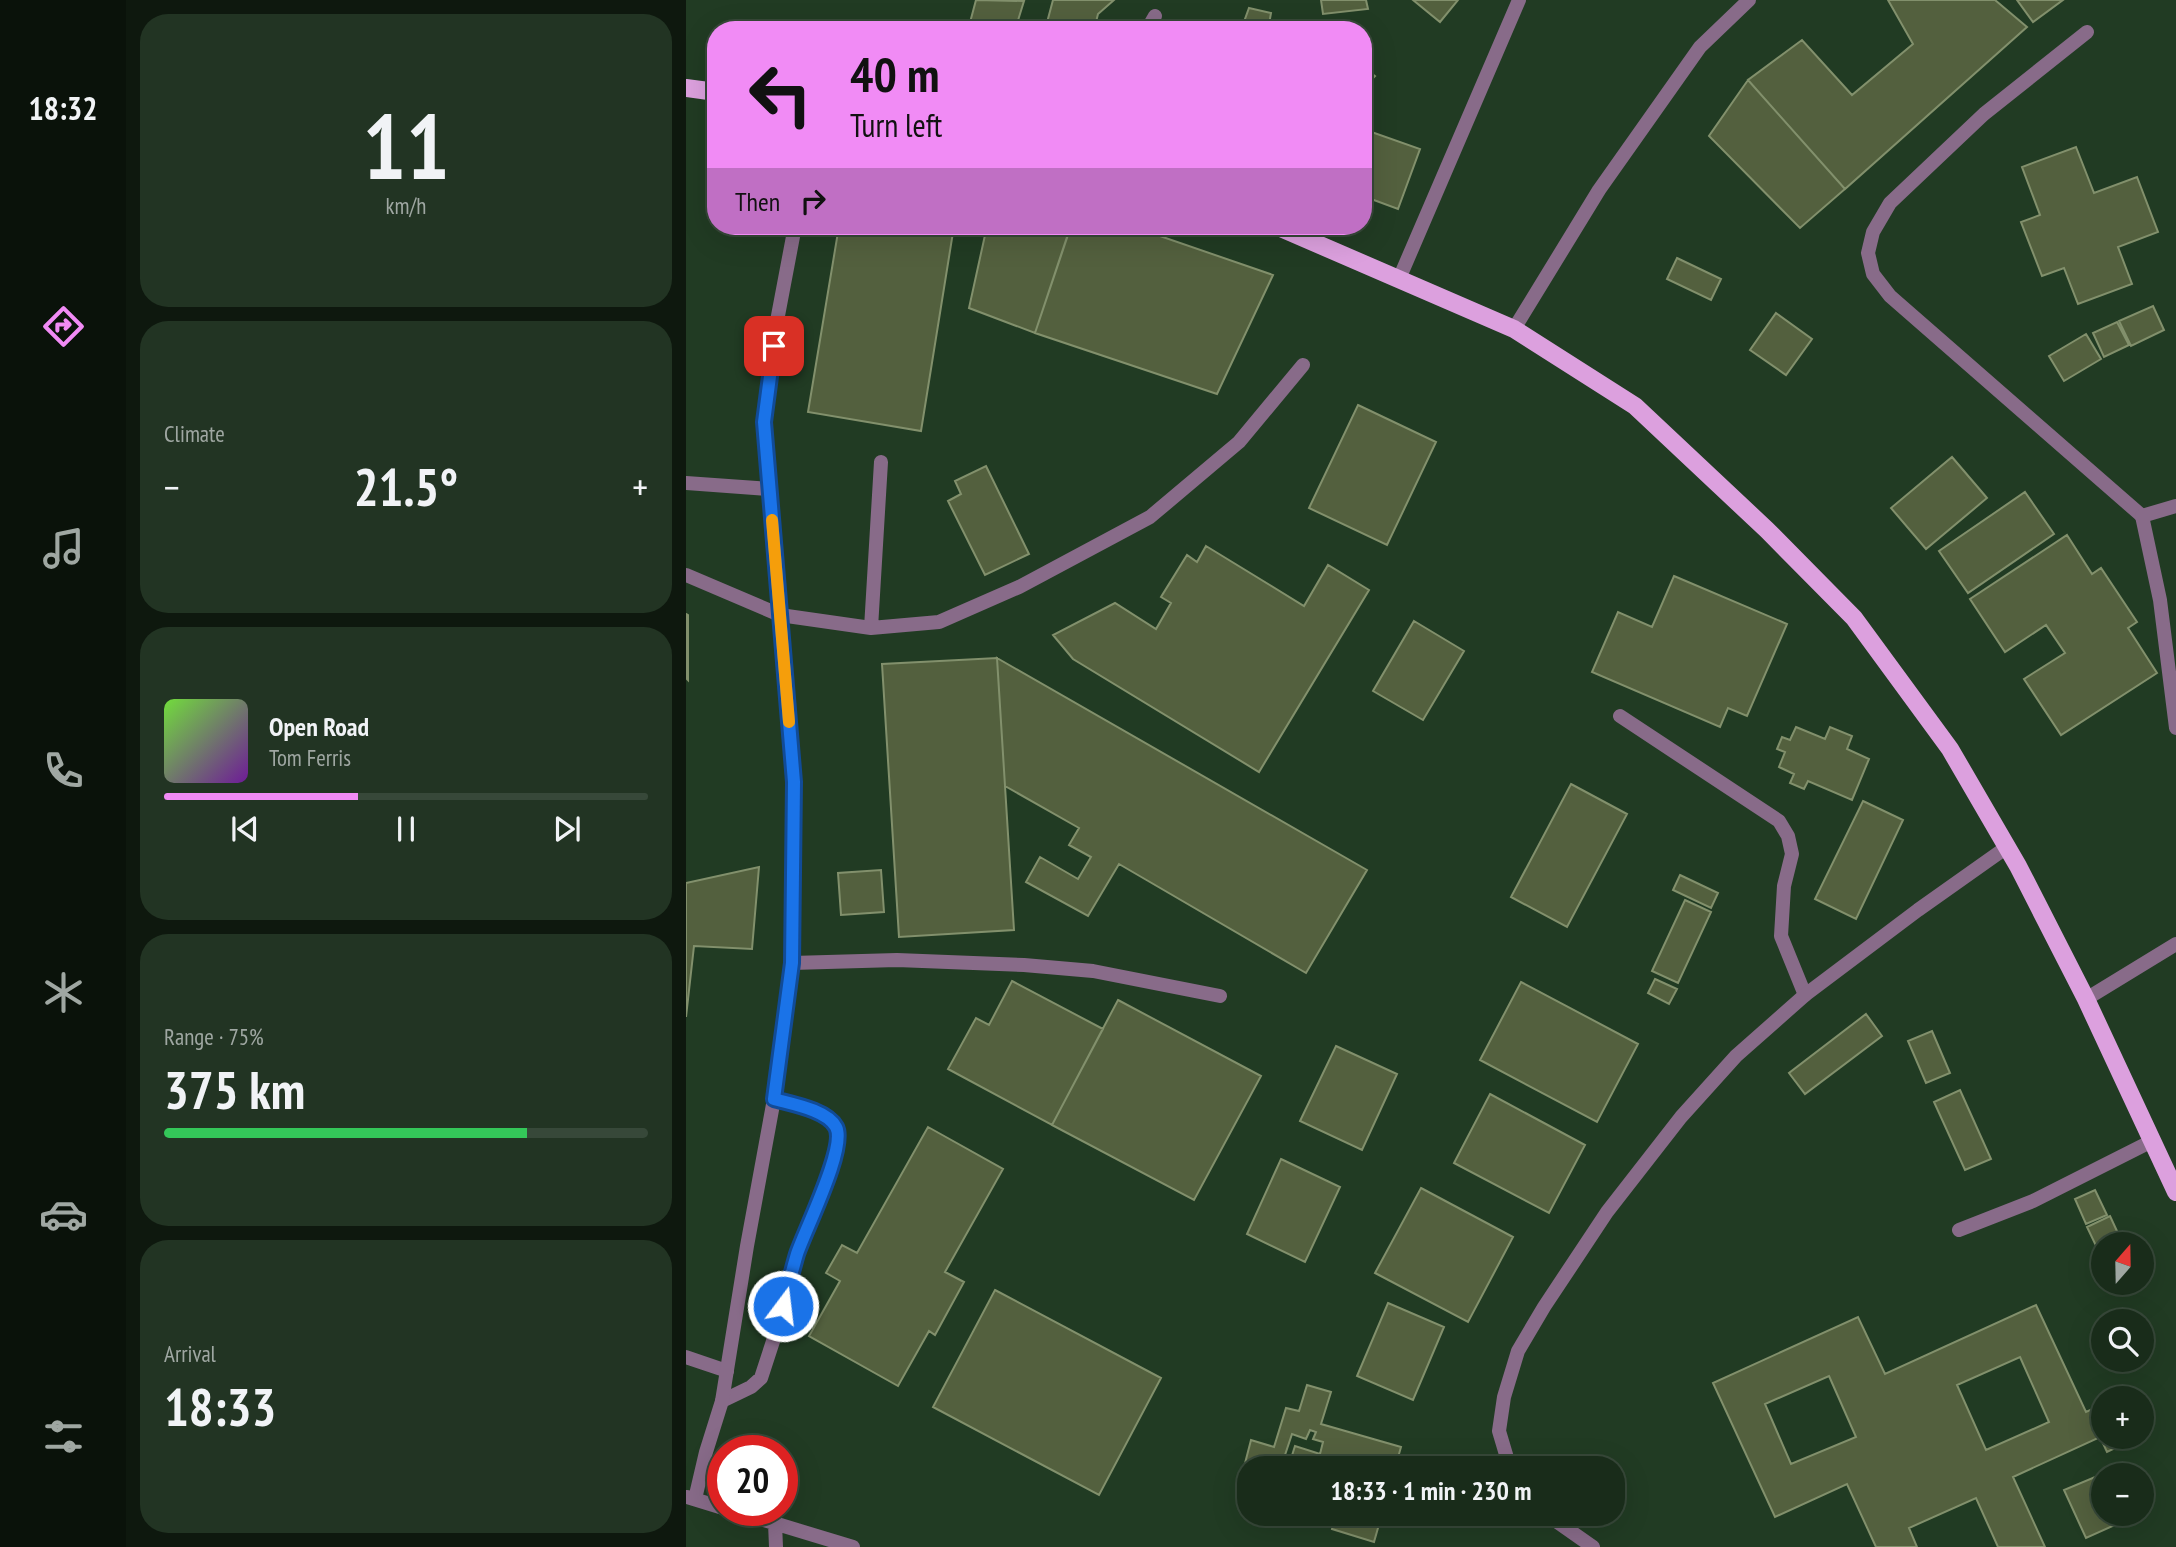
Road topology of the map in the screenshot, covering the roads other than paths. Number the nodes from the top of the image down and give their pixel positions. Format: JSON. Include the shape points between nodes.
{"nodes":[{"id":1,"x":1519,"y":0,"type":"edge"},
{"id":2,"x":1749,"y":0,"type":"edge"},
{"id":3,"x":1155,"y":16,"type":"dead end"},
{"id":4,"x":1152,"y":21,"type":"edge"},
{"id":5,"x":2087,"y":32,"type":"dead end"},
{"id":6,"x":686,"y":88,"type":"edge"},
{"id":7,"x":707,"y":91,"type":"edge"},
{"id":8,"x":793,"y":235,"type":"edge"},
{"id":9,"x":1297,"y":235,"type":"edge"},
{"id":10,"x":1399,"y":279,"type":"junction"},
{"id":11,"x":1514,"y":329,"type":"junction"},
{"id":12,"x":1303,"y":365,"type":"dead end"},
{"id":13,"x":881,"y":462,"type":"dead end"},
{"id":14,"x":686,"y":483,"type":"edge"},
{"id":15,"x":769,"y":489,"type":"junction"},
{"id":16,"x":2176,"y":506,"type":"edge"},
{"id":17,"x":2142,"y":516,"type":"junction"},
{"id":18,"x":686,"y":575,"type":"edge"},
{"id":19,"x":780,"y":615,"type":"junction"},
{"id":20,"x":872,"y":628,"type":"junction"},
{"id":21,"x":1620,"y":716,"type":"dead end"},
{"id":22,"x":2176,"y":728,"type":"edge"},
{"id":23,"x":2007,"y":847,"type":"junction"},
{"id":24,"x":2176,"y":944,"type":"edge"},
{"id":25,"x":792,"y":963,"type":"junction"},
{"id":26,"x":1805,"y":995,"type":"junction"},
{"id":27,"x":1220,"y":996,"type":"dead end"},
{"id":28,"x":2086,"y":999,"type":"junction"},
{"id":29,"x":774,"y":1099,"type":"junction"},
{"id":30,"x":2152,"y":1141,"type":"junction"},
{"id":31,"x":2176,"y":1192,"type":"edge"},
{"id":32,"x":1959,"y":1230,"type":"dead end"},
{"id":33,"x":686,"y":1357,"type":"edge"},
{"id":34,"x":727,"y":1371,"type":"junction"},
{"id":35,"x":722,"y":1401,"type":"junction"},
{"id":36,"x":1506,"y":1456,"type":"edge"},
{"id":37,"x":691,"y":1498,"type":"edge"},
{"id":38,"x":775,"y":1526,"type":"edge"},
{"id":39,"x":785,"y":1526,"type":"edge"},
{"id":40,"x":1563,"y":1526,"type":"edge"},
{"id":41,"x":776,"y":1547,"type":"edge"},
{"id":42,"x":853,"y":1547,"type":"edge"},
{"id":43,"x":1593,"y":1547,"type":"edge"}],
"edges":[{"from":1,"to":10,"type":"street"},
{"from":2,"to":11,"type":"street","via":[[1700,47],[1599,190]]},
{"from":3,"to":4,"type":"street"},
{"from":5,"to":17,"type":"street","via":[[1984,114],[1890,203],[1873,232],[1868,253],[1873,274],[1890,296]]},
{"from":6,"to":7,"type":"main road"},
{"from":8,"to":15,"type":"street","via":[[764,422]]},
{"from":9,"to":10,"type":"main road"},
{"from":10,"to":11,"type":"main road"},
{"from":11,"to":23,"type":"main road","via":[[1635,407],[1854,618],[1950,749]]},
{"from":12,"to":20,"type":"street","via":[[1239,442],[1150,517],[1018,587],[939,622]]},
{"from":13,"to":20,"type":"street"},
{"from":14,"to":15,"type":"street"},
{"from":15,"to":19,"type":"street"},
{"from":16,"to":17,"type":"street"},
{"from":17,"to":22,"type":"street","via":[[2160,600]]},
{"from":18,"to":19,"type":"street"},
{"from":19,"to":20,"type":"street"},
{"from":19,"to":25,"type":"street","via":[[794,782]]},
{"from":21,"to":26,"type":"street","via":[[1779,821],[1792,854],[1784,886],[1781,936]]},
{"from":23,"to":26,"type":"street"},
{"from":23,"to":28,"type":"main road"},
{"from":24,"to":28,"type":"street"},
{"from":25,"to":27,"type":"street","via":[[897,960],[1024,965],[1093,971]]},
{"from":25,"to":29,"type":"street"},
{"from":26,"to":36,"type":"street","via":[[1736,1056],[1681,1117],[1607,1212],[1544,1307],[1518,1352],[1504,1397],[1499,1431]]},
{"from":28,"to":30,"type":"main road"},
{"from":29,"to":34,"type":"street"},
{"from":29,"to":35,"type":"street","via":[[831,1119],[839,1140],[798,1253],[761,1378]]},
{"from":30,"to":31,"type":"main road"},
{"from":30,"to":32,"type":"street","via":[[2033,1201]]},
{"from":33,"to":34,"type":"street"},
{"from":34,"to":35,"type":"street"},
{"from":35,"to":37,"type":"street"},
{"from":38,"to":41,"type":"street"},
{"from":39,"to":42,"type":"street"},
{"from":40,"to":43,"type":"street"}]}
